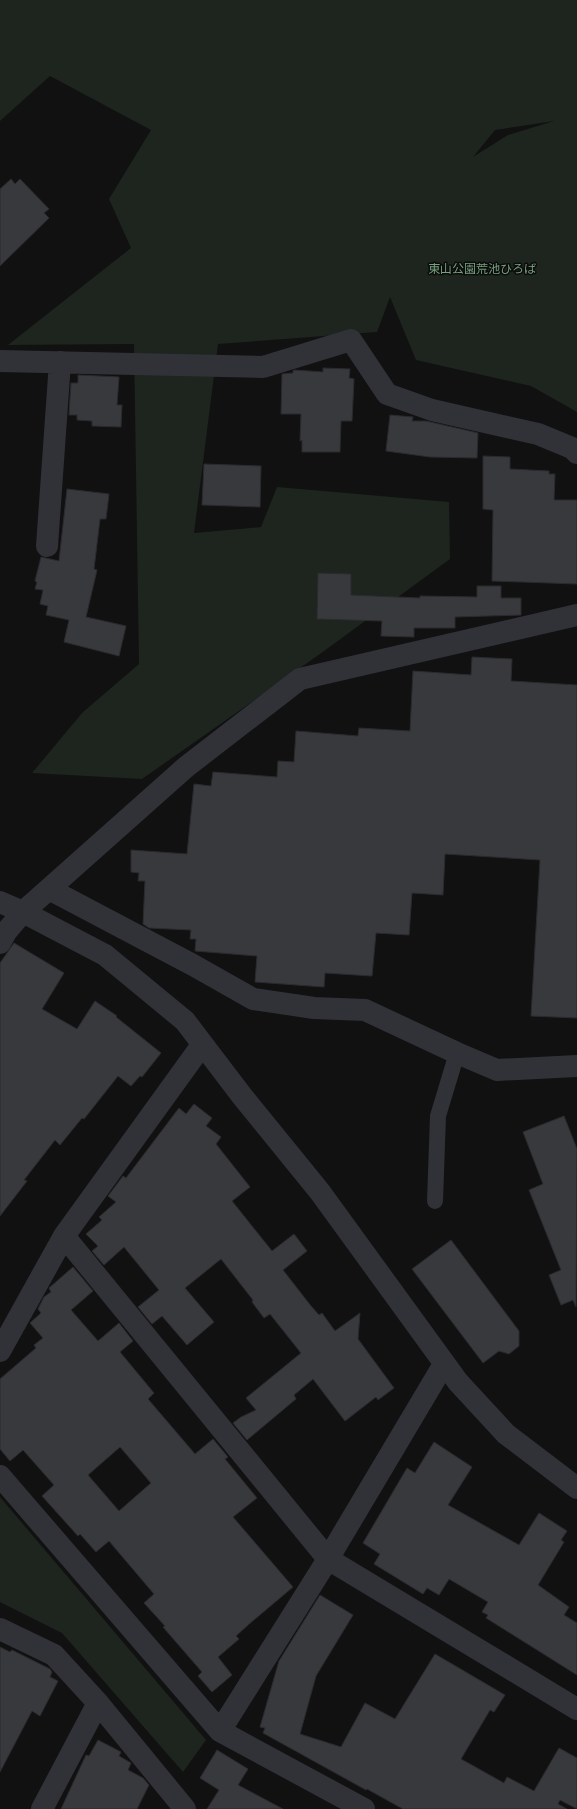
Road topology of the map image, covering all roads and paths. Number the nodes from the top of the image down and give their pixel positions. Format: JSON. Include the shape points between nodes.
{"nodes":[{"id":1,"x":0,"y":361,"type":"edge"},
{"id":2,"x":60,"y":362,"type":"junction"},
{"id":3,"x":577,"y":453,"type":"edge"},
{"id":4,"x":47,"y":546,"type":"dead end"},
{"id":5,"x":577,"y":615,"type":"edge"},
{"id":6,"x":49,"y":889,"type":"junction"},
{"id":7,"x":0,"y":902,"type":"edge"},
{"id":8,"x":23,"y":912,"type":"junction"},
{"id":9,"x":0,"y":943,"type":"edge"},
{"id":10,"x":202,"y":1044,"type":"junction"},
{"id":11,"x":457,"y":1053,"type":"junction"},
{"id":12,"x":577,"y":1066,"type":"edge"},
{"id":13,"x":435,"y":1201,"type":"dead end"},
{"id":14,"x":64,"y":1236,"type":"junction"},
{"id":15,"x":0,"y":1351,"type":"edge"},
{"id":16,"x":444,"y":1364,"type":"junction"},
{"id":17,"x":0,"y":1476,"type":"edge"},
{"id":18,"x":577,"y":1488,"type":"edge"},
{"id":19,"x":328,"y":1559,"type":"junction"},
{"id":20,"x":0,"y":1629,"type":"edge"},
{"id":21,"x":98,"y":1703,"type":"junction"},
{"id":22,"x":577,"y":1709,"type":"edge"},
{"id":23,"x":220,"y":1731,"type":"junction"},
{"id":24,"x":42,"y":1809,"type":"edge"},
{"id":25,"x":185,"y":1809,"type":"edge"},
{"id":26,"x":364,"y":1809,"type":"edge"}],
"edges":[{"from":1,"to":2,"type":"street"},
{"from":2,"to":3,"type":"street","via":[[263,367],[351,340],[387,394],[432,410],[538,434],[572,448]]},
{"from":2,"to":4,"type":"street"},
{"from":5,"to":6,"type":"street","via":[[300,679],[186,767]]},
{"from":6,"to":8,"type":"street"},
{"from":6,"to":11,"type":"street","via":[[253,998],[314,1008],[365,1010]]},
{"from":7,"to":8,"type":"street"},
{"from":8,"to":9,"type":"street"},
{"from":8,"to":10,"type":"street","via":[[105,955],[185,1021]]},
{"from":10,"to":14,"type":"street"},
{"from":10,"to":16,"type":"street","via":[[320,1192]]},
{"from":11,"to":12,"type":"street","via":[[497,1070]]},
{"from":11,"to":13,"type":"lane","via":[[438,1116]]},
{"from":14,"to":15,"type":"street"},
{"from":14,"to":19,"type":"street"},
{"from":16,"to":18,"type":"street","via":[[506,1434]]},
{"from":16,"to":19,"type":"street"},
{"from":17,"to":23,"type":"street"},
{"from":19,"to":22,"type":"street"},
{"from":19,"to":23,"type":"street"},
{"from":20,"to":21,"type":"street","via":[[54,1655]]},
{"from":21,"to":24,"type":"street"},
{"from":21,"to":25,"type":"street"},
{"from":23,"to":26,"type":"street"}]}
